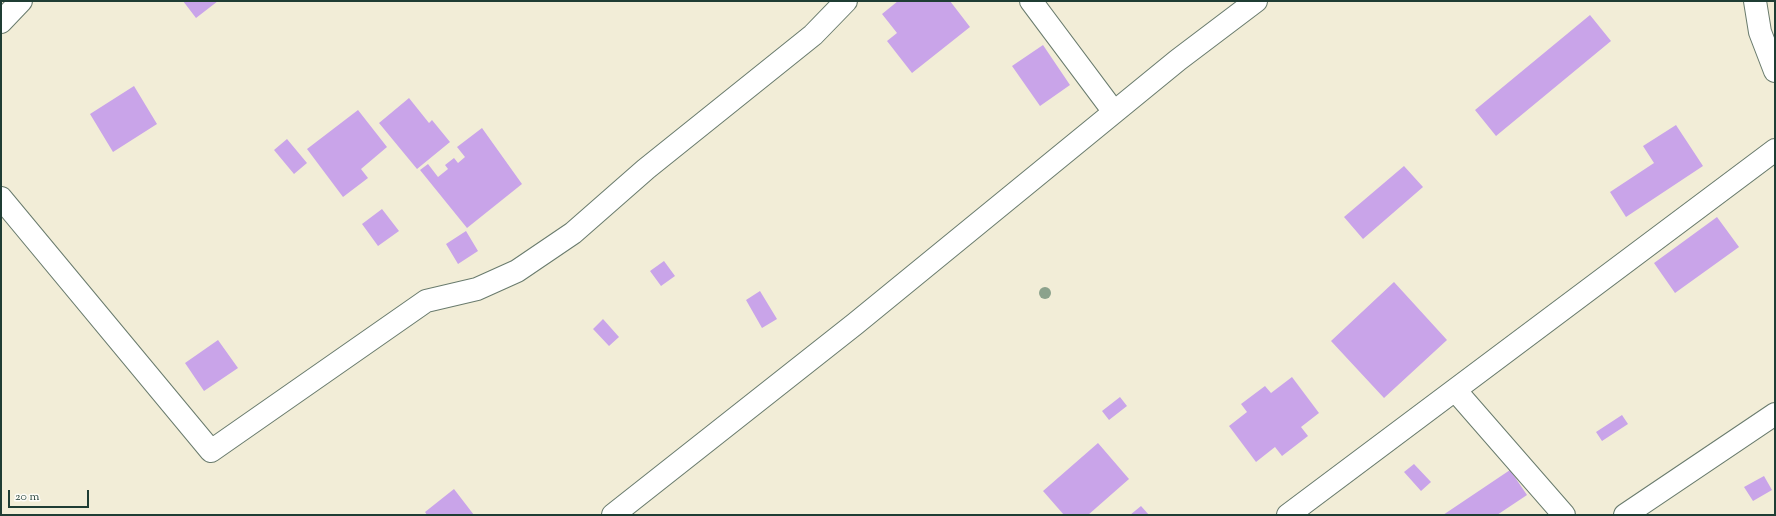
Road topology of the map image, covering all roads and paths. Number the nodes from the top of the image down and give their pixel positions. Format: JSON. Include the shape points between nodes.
{"nodes":[{"id":1,"x":21,"y":1,"type":"edge"},
{"id":2,"x":846,"y":1,"type":"edge"},
{"id":3,"x":1031,"y":1,"type":"edge"},
{"id":4,"x":1256,"y":1,"type":"edge"},
{"id":5,"x":1755,"y":1,"type":"edge"},
{"id":6,"x":1,"y":22,"type":"edge"},
{"id":7,"x":1775,"y":71,"type":"edge"},
{"id":8,"x":1114,"y":112,"type":"junction"},
{"id":9,"x":1775,"y":150,"type":"edge"},
{"id":10,"x":1,"y":198,"type":"edge"},
{"id":11,"x":1455,"y":390,"type":"junction"},
{"id":12,"x":1775,"y":414,"type":"edge"},
{"id":13,"x":613,"y":515,"type":"edge"},
{"id":14,"x":1288,"y":515,"type":"edge"},
{"id":15,"x":1564,"y":515,"type":"edge"},
{"id":16,"x":1625,"y":515,"type":"edge"}],
"edges":[{"from":1,"to":6,"type":"street"},
{"from":2,"to":10,"type":"street","via":[[813,35],[646,169],[573,233],[517,271],[477,289],[426,301],[211,451]]},
{"from":3,"to":8,"type":"street"},
{"from":4,"to":8,"type":"street"},
{"from":5,"to":7,"type":"street","via":[[1760,32]]},
{"from":8,"to":13,"type":"street","via":[[855,324]]},
{"from":9,"to":11,"type":"street"},
{"from":11,"to":14,"type":"street"},
{"from":11,"to":15,"type":"street"},
{"from":12,"to":16,"type":"street"}]}
